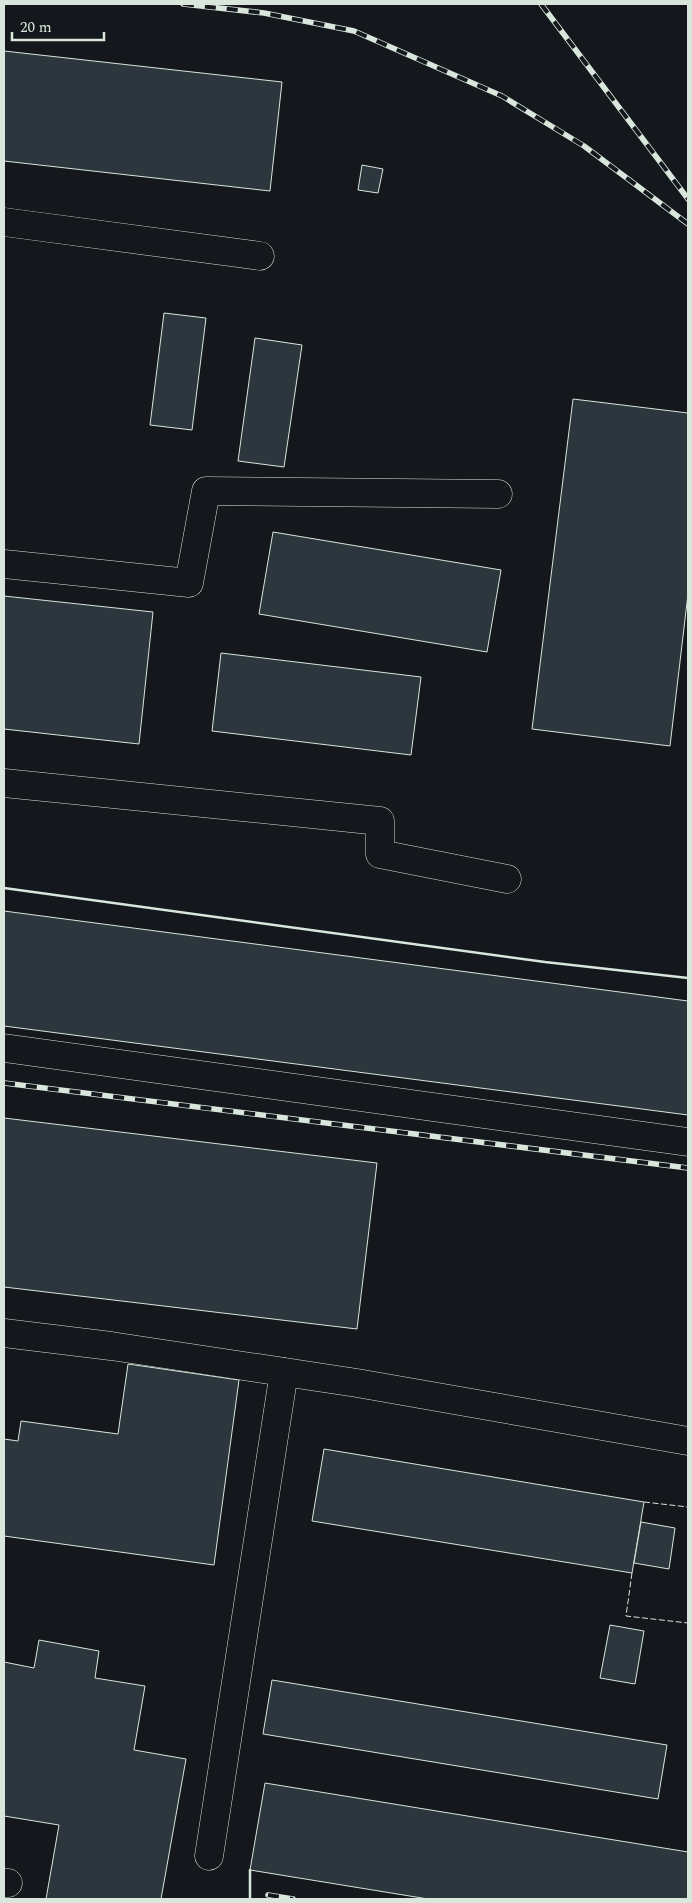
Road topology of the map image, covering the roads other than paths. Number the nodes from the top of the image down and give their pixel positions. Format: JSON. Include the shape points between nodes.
{"nodes":[{"id":1,"x":4,"y":222,"type":"edge"},
{"id":2,"x":260,"y":256,"type":"dead end"},
{"id":3,"x":498,"y":494,"type":"dead end"},
{"id":4,"x":4,"y":564,"type":"edge"},
{"id":5,"x":4,"y":783,"type":"edge"},
{"id":6,"x":507,"y":879,"type":"dead end"},
{"id":7,"x":4,"y":1048,"type":"edge"},
{"id":8,"x":688,"y":1142,"type":"edge"},
{"id":9,"x":4,"y":1333,"type":"edge"},
{"id":10,"x":284,"y":1372,"type":"junction"},
{"id":11,"x":688,"y":1441,"type":"edge"},
{"id":12,"x":209,"y":1856,"type":"dead end"}],
"edges":[{"from":1,"to":2,"type":"lane"},
{"from":3,"to":4,"type":"lane","via":[[206,491],[188,583]]},
{"from":5,"to":6,"type":"lane","via":[[380,822],[380,854]]},
{"from":7,"to":8,"type":"lane"},
{"from":9,"to":10,"type":"lane"},
{"from":10,"to":11,"type":"lane"},
{"from":10,"to":12,"type":"lane"}]}
